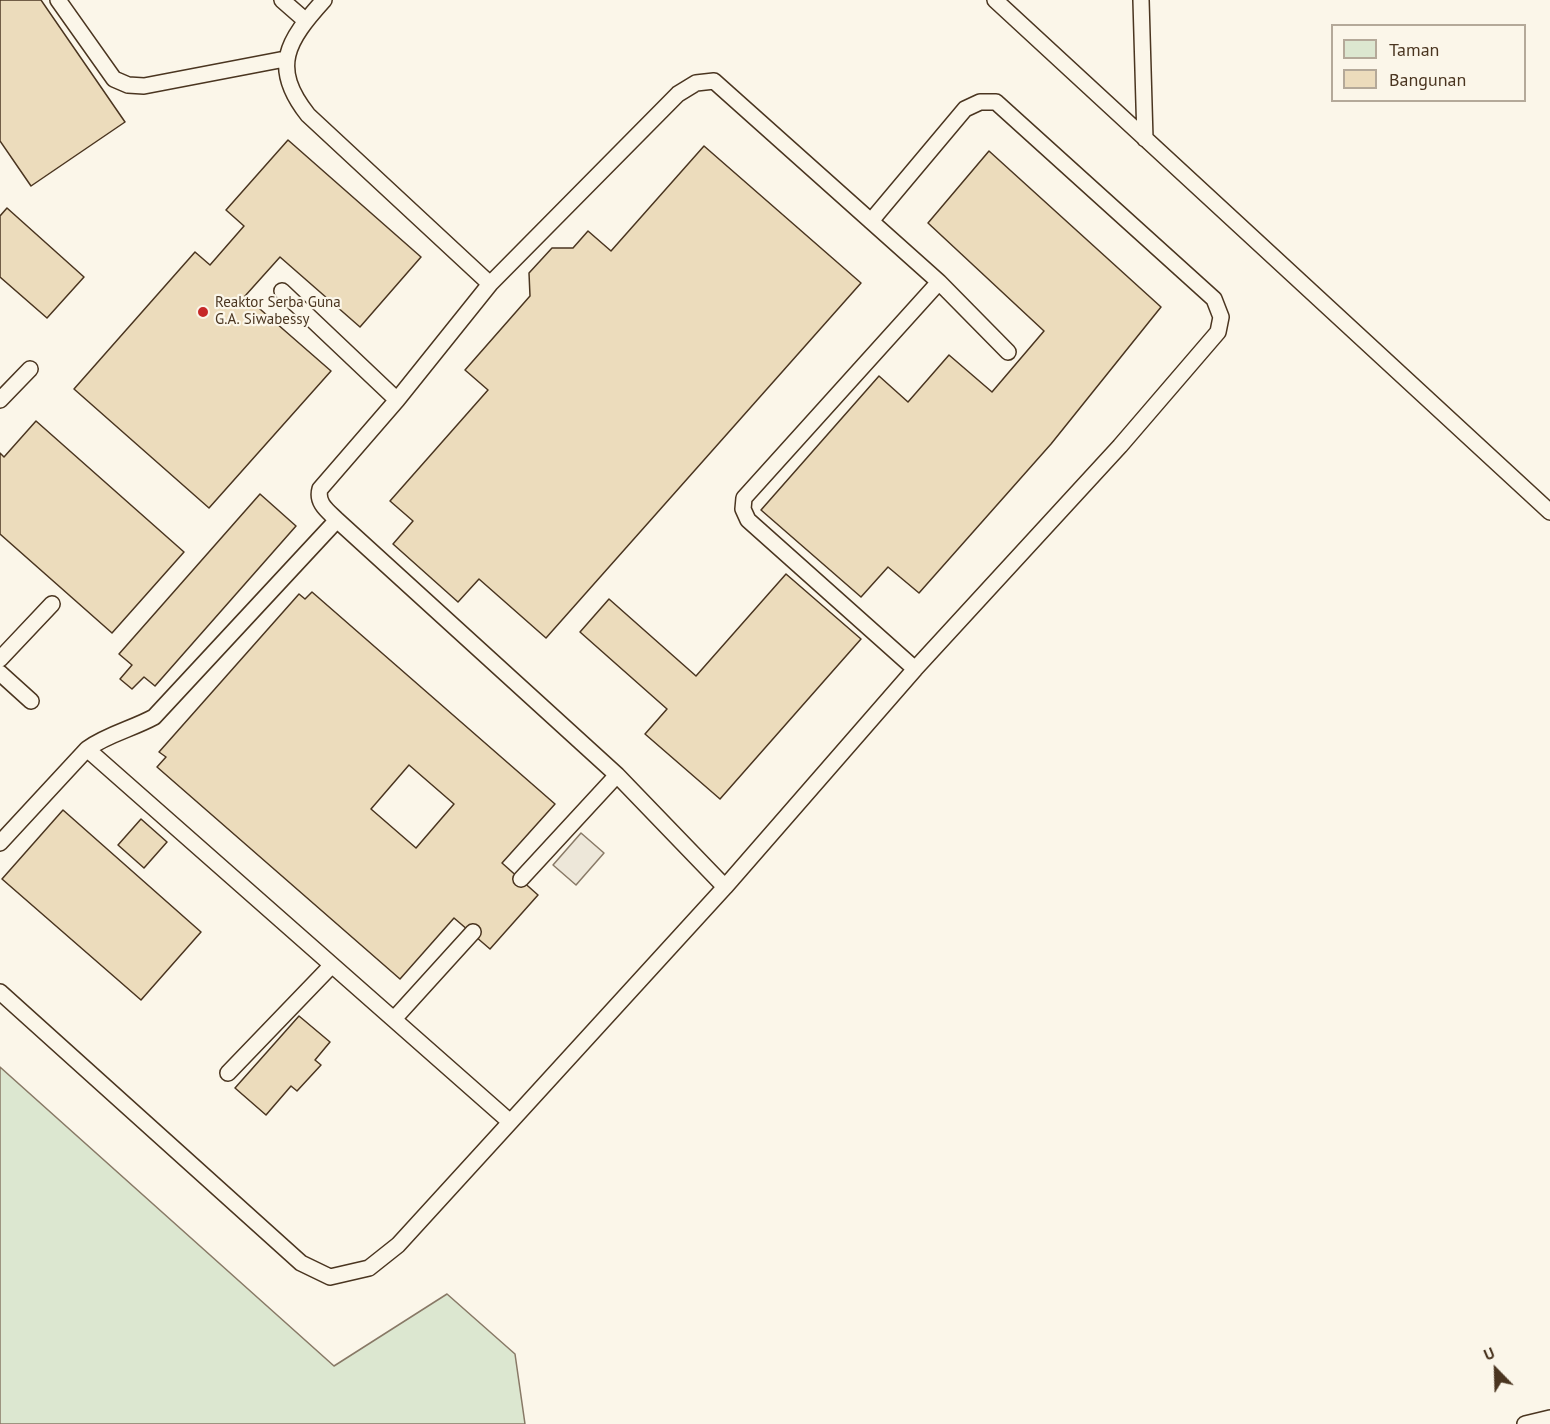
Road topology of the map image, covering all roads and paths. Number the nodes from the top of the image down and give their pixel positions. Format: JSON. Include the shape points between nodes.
{"nodes":[{"id":1,"x":58,"y":0,"type":"edge"},
{"id":2,"x":282,"y":0,"type":"edge"},
{"id":3,"x":324,"y":0,"type":"edge"},
{"id":4,"x":995,"y":0,"type":"edge"},
{"id":5,"x":1141,"y":0,"type":"edge"},
{"id":6,"x":306,"y":21,"type":"junction"},
{"id":7,"x":285,"y":59,"type":"junction"},
{"id":8,"x":1145,"y":139,"type":"junction"},
{"id":9,"x":871,"y":221,"type":"junction"},
{"id":10,"x":939,"y":282,"type":"junction"},
{"id":11,"x":490,"y":284,"type":"junction"},
{"id":12,"x":282,"y":291,"type":"dead end"},
{"id":13,"x":1008,"y":352,"type":"dead end"},
{"id":14,"x":30,"y":369,"type":"dead end"},
{"id":15,"x":0,"y":400,"type":"edge"},
{"id":16,"x":397,"y":400,"type":"junction"},
{"id":17,"x":1550,"y":512,"type":"edge"},
{"id":18,"x":337,"y":520,"type":"junction"},
{"id":19,"x":52,"y":604,"type":"dead end"},
{"id":20,"x":0,"y":659,"type":"edge"},
{"id":21,"x":915,"y":669,"type":"junction"},
{"id":22,"x":0,"y":673,"type":"edge"},
{"id":23,"x":31,"y":701,"type":"dead end"},
{"id":24,"x":87,"y":749,"type":"junction"},
{"id":25,"x":617,"y":775,"type":"junction"},
{"id":26,"x":0,"y":843,"type":"edge"},
{"id":27,"x":521,"y":879,"type":"dead end"},
{"id":28,"x":724,"y":887,"type":"junction"},
{"id":29,"x":473,"y":932,"type":"dead end"},
{"id":30,"x":332,"y":965,"type":"junction"},
{"id":31,"x":0,"y":992,"type":"edge"},
{"id":32,"x":394,"y":1019,"type":"junction"},
{"id":33,"x":228,"y":1073,"type":"dead end"},
{"id":34,"x":509,"y":1121,"type":"junction"},
{"id":35,"x":1550,"y":1418,"type":"edge"},
{"id":36,"x":1525,"y":1424,"type":"edge"}],
"edges":[{"from":1,"to":7,"type":"lane","via":[[114,79],[128,85],[144,86]]},
{"from":2,"to":6,"type":"lane"},
{"from":3,"to":6,"type":"lane"},
{"from":4,"to":8,"type":"lane"},
{"from":5,"to":8,"type":"lane"},
{"from":6,"to":7,"type":"lane"},
{"from":7,"to":11,"type":"lane","via":[[287,81],[308,115]]},
{"from":8,"to":17,"type":"lane"},
{"from":9,"to":10,"type":"lane"},
{"from":9,"to":11,"type":"lane","via":[[714,81],[696,83],[678,94]]},
{"from":9,"to":21,"type":"lane","via":[[964,109],[980,102],[996,102],[1214,299],[1221,317],[1218,332],[1120,446]]},
{"from":10,"to":13,"type":"lane"},
{"from":10,"to":21,"type":"lane","via":[[744,498],[742,509],[748,520]]},
{"from":11,"to":16,"type":"lane"},
{"from":12,"to":16,"type":"lane"},
{"from":14,"to":15,"type":"lane"},
{"from":16,"to":18,"type":"lane","via":[[320,489],[321,504]]},
{"from":18,"to":24,"type":"lane","via":[[154,717],[133,729],[109,735]]},
{"from":18,"to":25,"type":"lane"},
{"from":19,"to":20,"type":"lane"},
{"from":21,"to":28,"type":"lane"},
{"from":22,"to":23,"type":"lane"},
{"from":24,"to":26,"type":"lane"},
{"from":24,"to":30,"type":"lane"},
{"from":25,"to":27,"type":"lane"},
{"from":25,"to":28,"type":"lane"},
{"from":28,"to":34,"type":"lane"},
{"from":29,"to":32,"type":"lane"},
{"from":30,"to":32,"type":"lane"},
{"from":30,"to":33,"type":"lane"},
{"from":31,"to":34,"type":"lane","via":[[301,1263],[330,1277],[369,1268],[398,1245]]},
{"from":32,"to":34,"type":"lane"},
{"from":35,"to":36,"type":"lane"}]}
